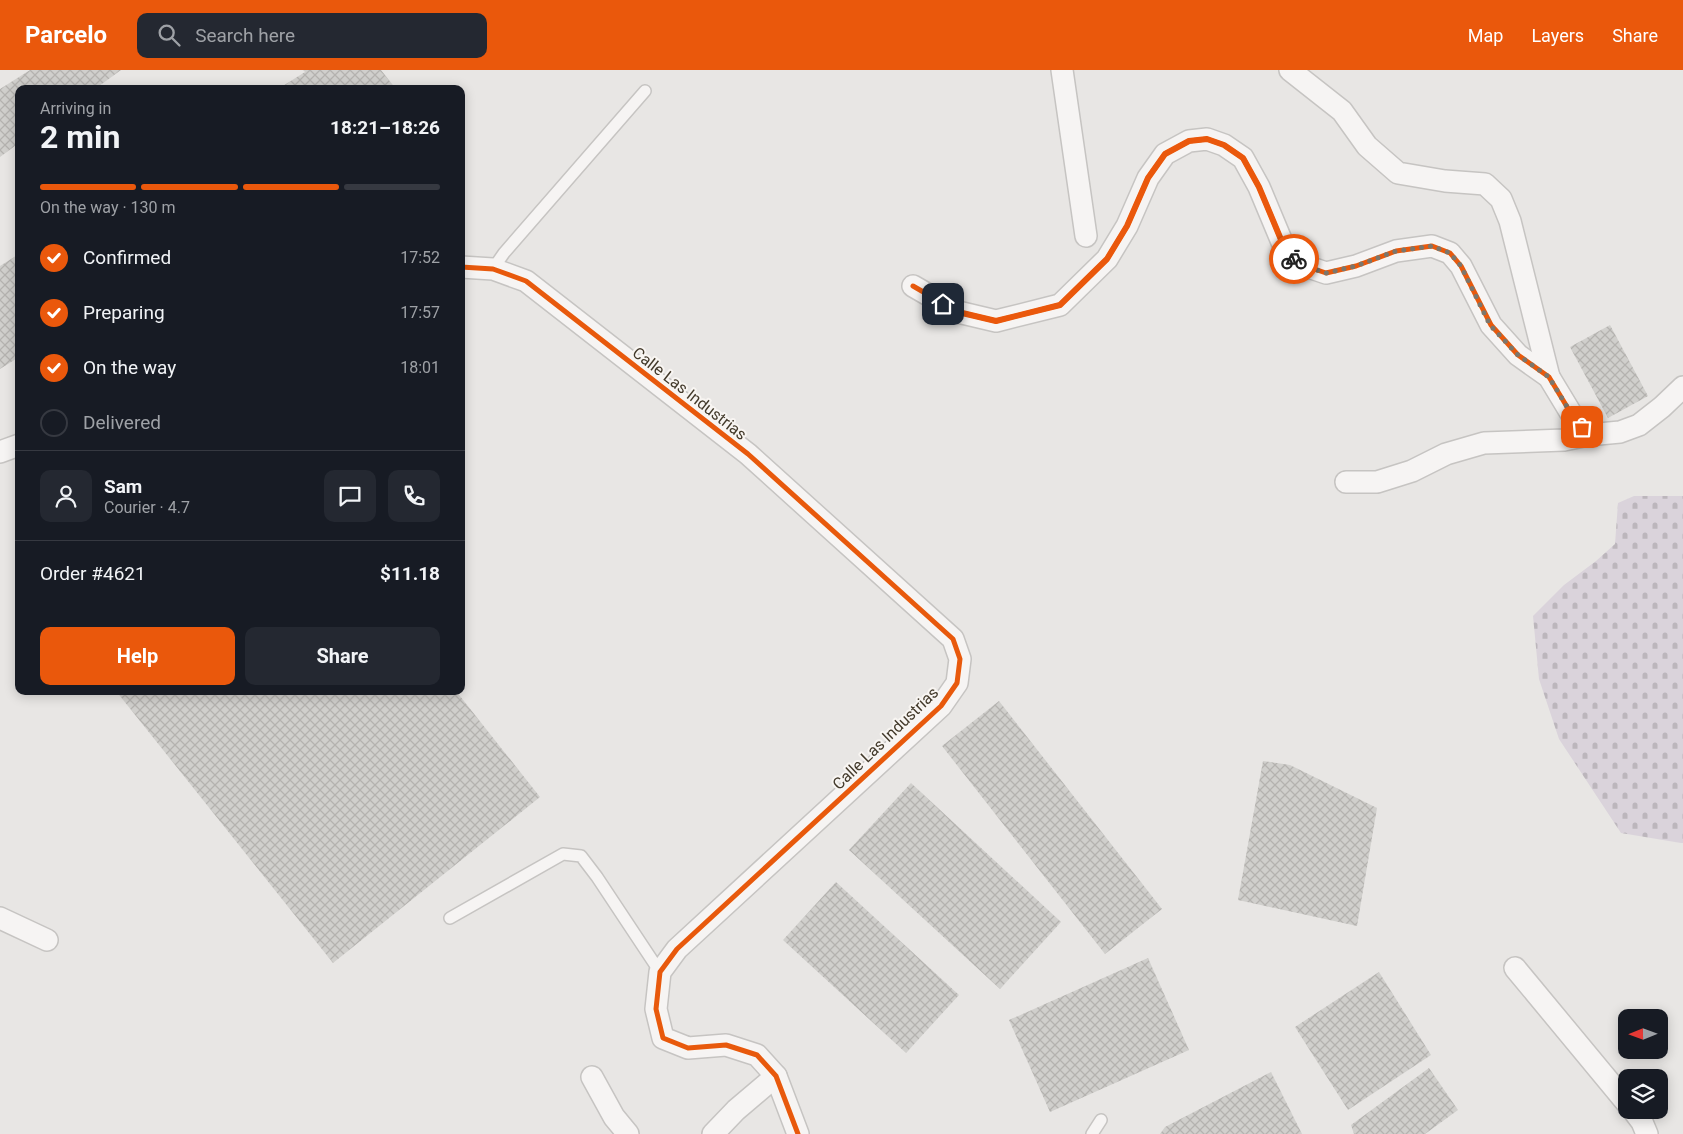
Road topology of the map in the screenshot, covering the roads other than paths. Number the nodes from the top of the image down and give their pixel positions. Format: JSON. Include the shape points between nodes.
{"nodes":[{"id":1,"x":1062,"y":70,"type":"edge"},
{"id":2,"x":1290,"y":70,"type":"edge"},
{"id":3,"x":645,"y":90,"type":"dead end"},
{"id":4,"x":1086,"y":236,"type":"dead end"},
{"id":5,"x":465,"y":267,"type":"edge"},
{"id":6,"x":493,"y":269,"type":"junction"},
{"id":7,"x":913,"y":286,"type":"dead end"},
{"id":8,"x":1549,"y":377,"type":"junction"},
{"id":9,"x":1683,"y":387,"type":"edge"},
{"id":10,"x":1588,"y":435,"type":"junction"},
{"id":11,"x":15,"y":446,"type":"edge"},
{"id":12,"x":0,"y":452,"type":"edge"},
{"id":13,"x":1346,"y":482,"type":"dead end"},
{"id":14,"x":0,"y":918,"type":"edge"},
{"id":15,"x":450,"y":918,"type":"dead end"},
{"id":16,"x":48,"y":940,"type":"dead end"},
{"id":17,"x":1515,"y":968,"type":"dead end"},
{"id":18,"x":660,"y":972,"type":"junction"},
{"id":19,"x":776,"y":1076,"type":"junction"},
{"id":20,"x":592,"y":1077,"type":"dead end"},
{"id":21,"x":1618,"y":1092,"type":"edge"},
{"id":22,"x":1640,"y":1119,"type":"edge"},
{"id":23,"x":1101,"y":1120,"type":"dead end"},
{"id":24,"x":628,"y":1134,"type":"edge"},
{"id":25,"x":713,"y":1134,"type":"edge"},
{"id":26,"x":798,"y":1134,"type":"edge"},
{"id":27,"x":1092,"y":1134,"type":"edge"},
{"id":28,"x":1647,"y":1134,"type":"edge"}],
"edges":[{"from":1,"to":4,"type":"street"},
{"from":2,"to":8,"type":"street","via":[[1342,111],[1367,146],[1398,173],[1485,184],[1501,199],[1510,221]]},
{"from":3,"to":6,"type":"lane"},
{"from":5,"to":6,"type":"street","name":"Calle Las Industrias"},
{"from":6,"to":18,"type":"street","name":"Calle Las Industrias","via":[[526,281],[748,454],[953,639],[960,659],[957,683],[941,706],[677,949]]},
{"from":7,"to":8,"type":"street","via":[[958,312],[996,321],[1060,305],[1107,259],[1127,226],[1148,178],[1165,154],[1189,141],[1207,139],[1224,145],[1243,158],[1282,242],[1297,263],[1326,273],[1396,251],[1432,246],[1450,253],[1461,266],[1490,325],[1518,355]]},
{"from":8,"to":10,"type":"street"},
{"from":9,"to":10,"type":"street","via":[[1639,425],[1620,432]]},
{"from":10,"to":13,"type":"street","via":[[1564,440],[1484,443],[1446,454],[1412,471],[1377,482]]},
{"from":11,"to":12,"type":"street"},
{"from":14,"to":16,"type":"street"},
{"from":15,"to":18,"type":"lane","via":[[563,854],[581,856],[598,876]]},
{"from":17,"to":21,"type":"street"},
{"from":18,"to":19,"type":"street","via":[[656,1009],[663,1038],[688,1048],[726,1045],[757,1055]]},
{"from":19,"to":25,"type":"street"},
{"from":19,"to":26,"type":"street"},
{"from":20,"to":24,"type":"street","via":[[614,1117]]},
{"from":22,"to":28,"type":"street"},
{"from":23,"to":27,"type":"lane"}]}
